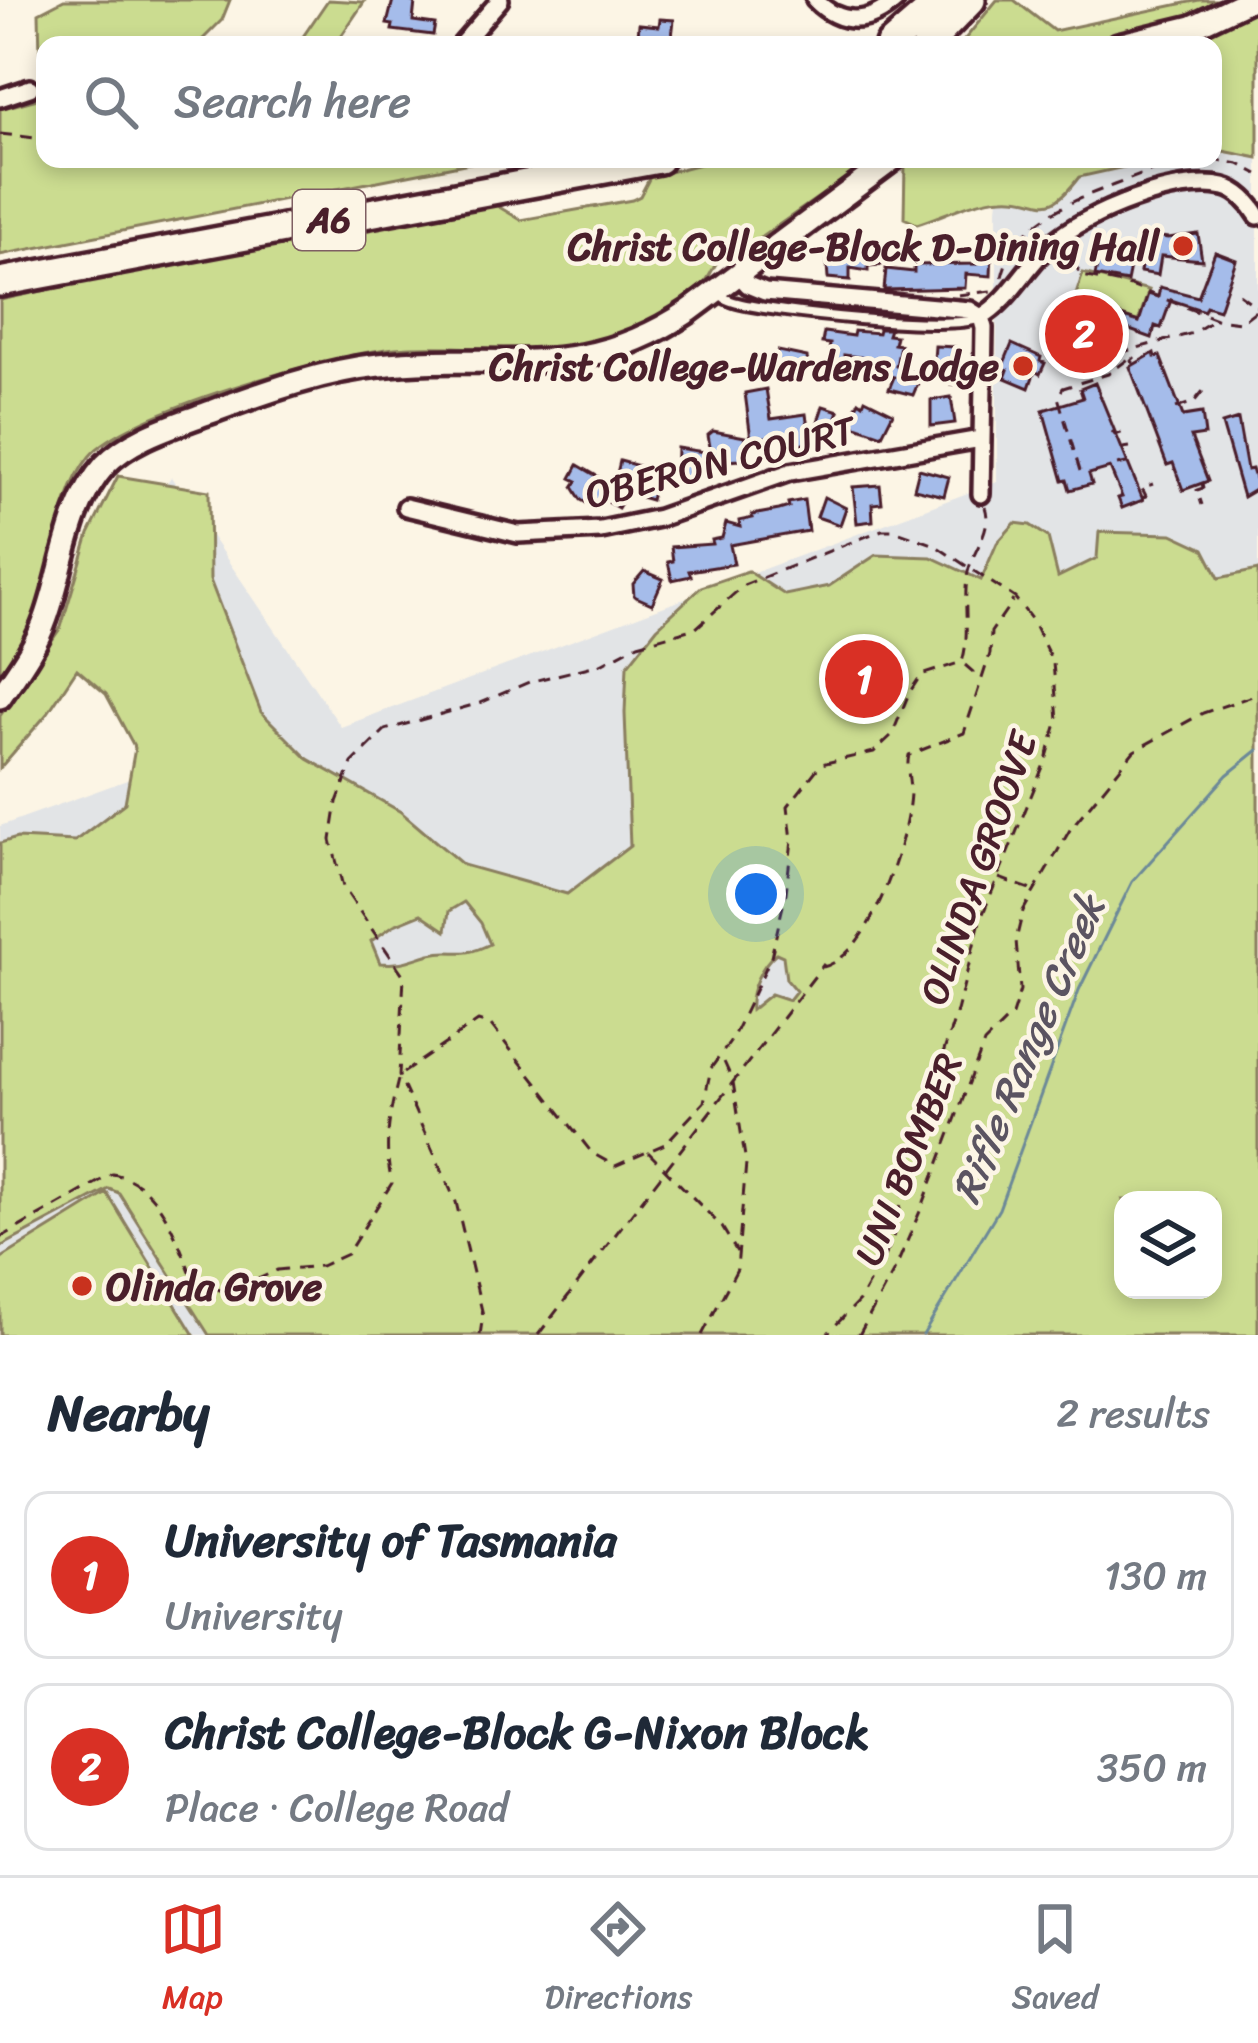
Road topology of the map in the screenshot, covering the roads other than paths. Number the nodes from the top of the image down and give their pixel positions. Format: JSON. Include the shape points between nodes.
{"nodes":[{"id":1,"x":500,"y":0,"type":"edge"},
{"id":2,"x":815,"y":0,"type":"edge"},
{"id":3,"x":942,"y":0,"type":"edge"},
{"id":4,"x":971,"y":0,"type":"edge"},
{"id":5,"x":1249,"y":0,"type":"edge"},
{"id":6,"x":893,"y":2,"type":"edge"},
{"id":7,"x":469,"y":36,"type":"edge"},
{"id":8,"x":900,"y":36,"type":"edge"},
{"id":9,"x":936,"y":36,"type":"edge"},
{"id":10,"x":1155,"y":36,"type":"edge"},
{"id":11,"x":30,"y":88,"type":"dead end"},
{"id":12,"x":0,"y":98,"type":"edge"},
{"id":13,"x":524,"y":168,"type":"edge"},
{"id":14,"x":610,"y":168,"type":"edge"},
{"id":15,"x":881,"y":168,"type":"edge"},
{"id":16,"x":1258,"y":216,"type":"edge"},
{"id":17,"x":0,"y":264,"type":"edge"},
{"id":18,"x":739,"y":274,"type":"junction"},
{"id":19,"x":0,"y":281,"type":"edge"},
{"id":20,"x":717,"y":291,"type":"junction"},
{"id":21,"x":981,"y":317,"type":"junction"},
{"id":22,"x":981,"y":439,"type":"junction"},
{"id":23,"x":981,"y":494,"type":"road end"},
{"id":24,"x":406,"y":507,"type":"dead end"},
{"id":25,"x":0,"y":697,"type":"edge"}],
"edges":[{"from":1,"to":7,"type":"street"},
{"from":2,"to":6,"type":"street","via":[[848,21]]},
{"from":3,"to":8,"type":"highway"},
{"from":4,"to":9,"type":"highway"},
{"from":5,"to":10,"type":"street"},
{"from":11,"to":12,"type":"street"},
{"from":13,"to":17,"type":"highway","number":"A6"},
{"from":14,"to":19,"type":"highway","number":"A6"},
{"from":15,"to":18,"type":"street"},
{"from":16,"to":21,"type":"street","via":[[1226,187],[1179,185],[1077,224]]},
{"from":18,"to":20,"type":"street"},
{"from":18,"to":21,"type":"street","via":[[765,292]]},
{"from":20,"to":21,"type":"lane","via":[[736,303],[778,309],[950,324]]},
{"from":20,"to":25,"type":"street","via":[[658,330],[592,356],[362,367],[236,403],[135,444],[91,485],[42,629]]},
{"from":21,"to":22,"type":"street"},
{"from":22,"to":23,"type":"street"},
{"from":22,"to":24,"type":"street","name":"OBERON COURT","via":[[790,472],[602,530],[518,534]]}]}
